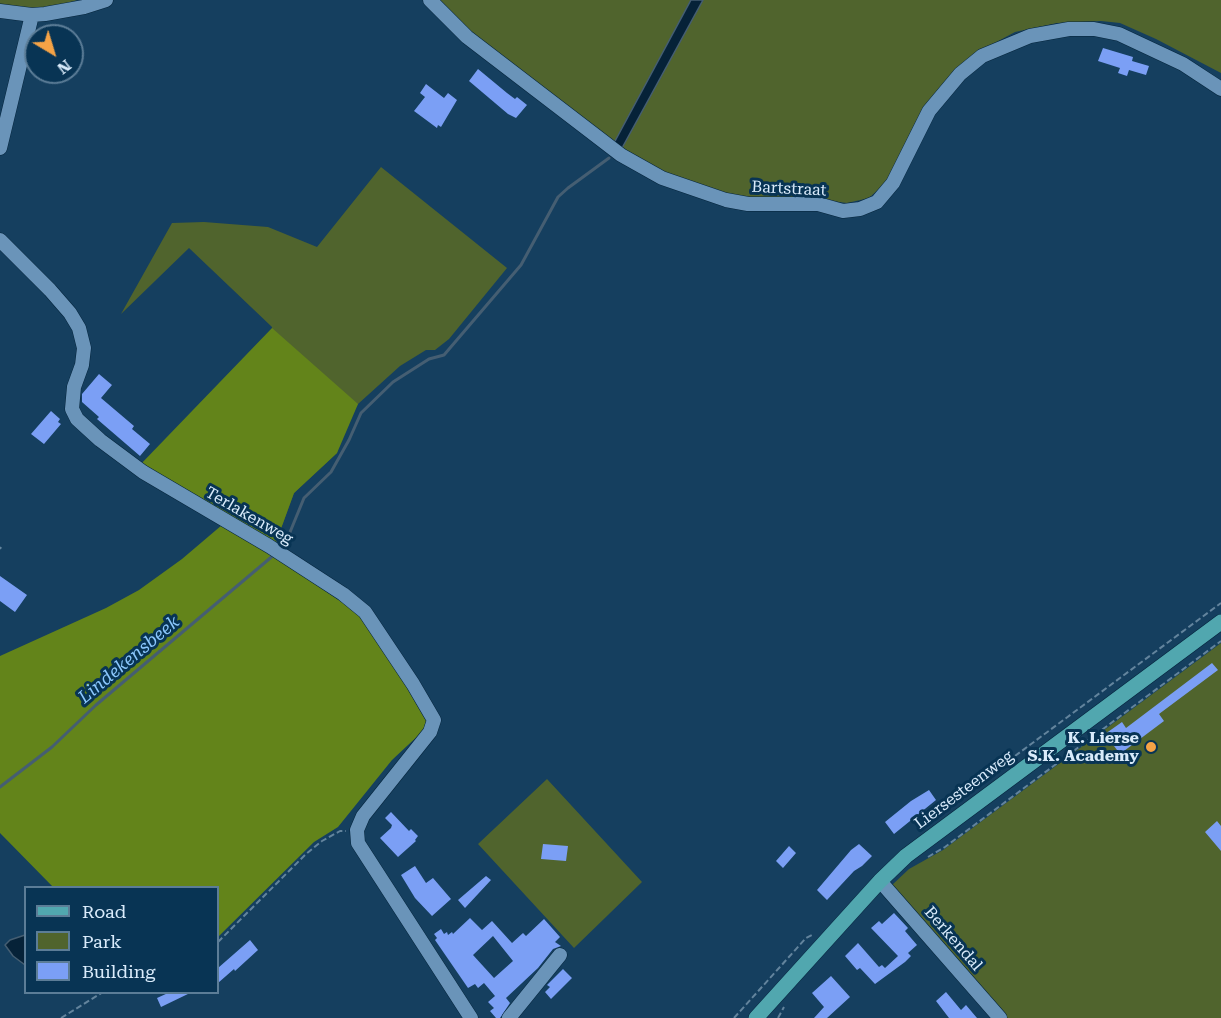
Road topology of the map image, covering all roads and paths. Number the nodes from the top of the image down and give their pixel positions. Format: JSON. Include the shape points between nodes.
{"nodes":[{"id":1,"x":106,"y":0,"type":"edge"},
{"id":2,"x":430,"y":0,"type":"edge"},
{"id":3,"x":0,"y":11,"type":"edge"},
{"id":4,"x":32,"y":15,"type":"junction"},
{"id":5,"x":1221,"y":89,"type":"edge"},
{"id":6,"x":0,"y":148,"type":"edge"},
{"id":7,"x":0,"y":240,"type":"edge"},
{"id":8,"x":1221,"y":622,"type":"edge"},
{"id":9,"x":1221,"y":641,"type":"edge"},
{"id":10,"x":357,"y":830,"type":"junction"},
{"id":11,"x":926,"y":858,"type":"dead end"},
{"id":12,"x":880,"y":881,"type":"junction"},
{"id":13,"x":219,"y":941,"type":"edge"},
{"id":14,"x":799,"y":946,"type":"dead end"},
{"id":15,"x":560,"y":955,"type":"dead end"},
{"id":16,"x":101,"y":994,"type":"edge"},
{"id":17,"x":61,"y":1018,"type":"edge"},
{"id":18,"x":471,"y":1018,"type":"edge"},
{"id":19,"x":509,"y":1018,"type":"edge"},
{"id":20,"x":734,"y":1018,"type":"edge"},
{"id":21,"x":756,"y":1018,"type":"edge"},
{"id":22,"x":1000,"y":1018,"type":"edge"}],
"edges":[{"from":1,"to":4,"type":"street","via":[[62,12]]},
{"from":2,"to":5,"type":"street","name":"Bartstraat","via":[[467,37],[621,155],[662,178],[748,204],[812,204],[843,211],[877,202],[893,183],[929,111],[960,74],[982,56],[1030,36],[1094,29],[1119,34],[1183,64]]},
{"from":3,"to":4,"type":"street"},
{"from":4,"to":6,"type":"street"},
{"from":7,"to":10,"type":"street","name":"Terlakenweg","via":[[50,290],[79,328],[84,348],[74,387],[72,409],[77,419],[143,472],[343,594],[365,612],[414,684],[434,720],[430,732],[363,816]]},
{"from":8,"to":12,"type":"main road","name":"Liersesteenweg","via":[[906,856]]},
{"from":9,"to":11,"type":"path"},
{"from":10,"to":13,"type":"path","via":[[340,831],[322,841]]},
{"from":10,"to":18,"type":"street","via":[[363,852]]},
{"from":12,"to":21,"type":"main road","name":"Liersesteenweg"},
{"from":12,"to":22,"type":"street","name":"Berkendal"},
{"from":14,"to":20,"type":"path"},
{"from":15,"to":19,"type":"street"},
{"from":16,"to":17,"type":"path"}]}
